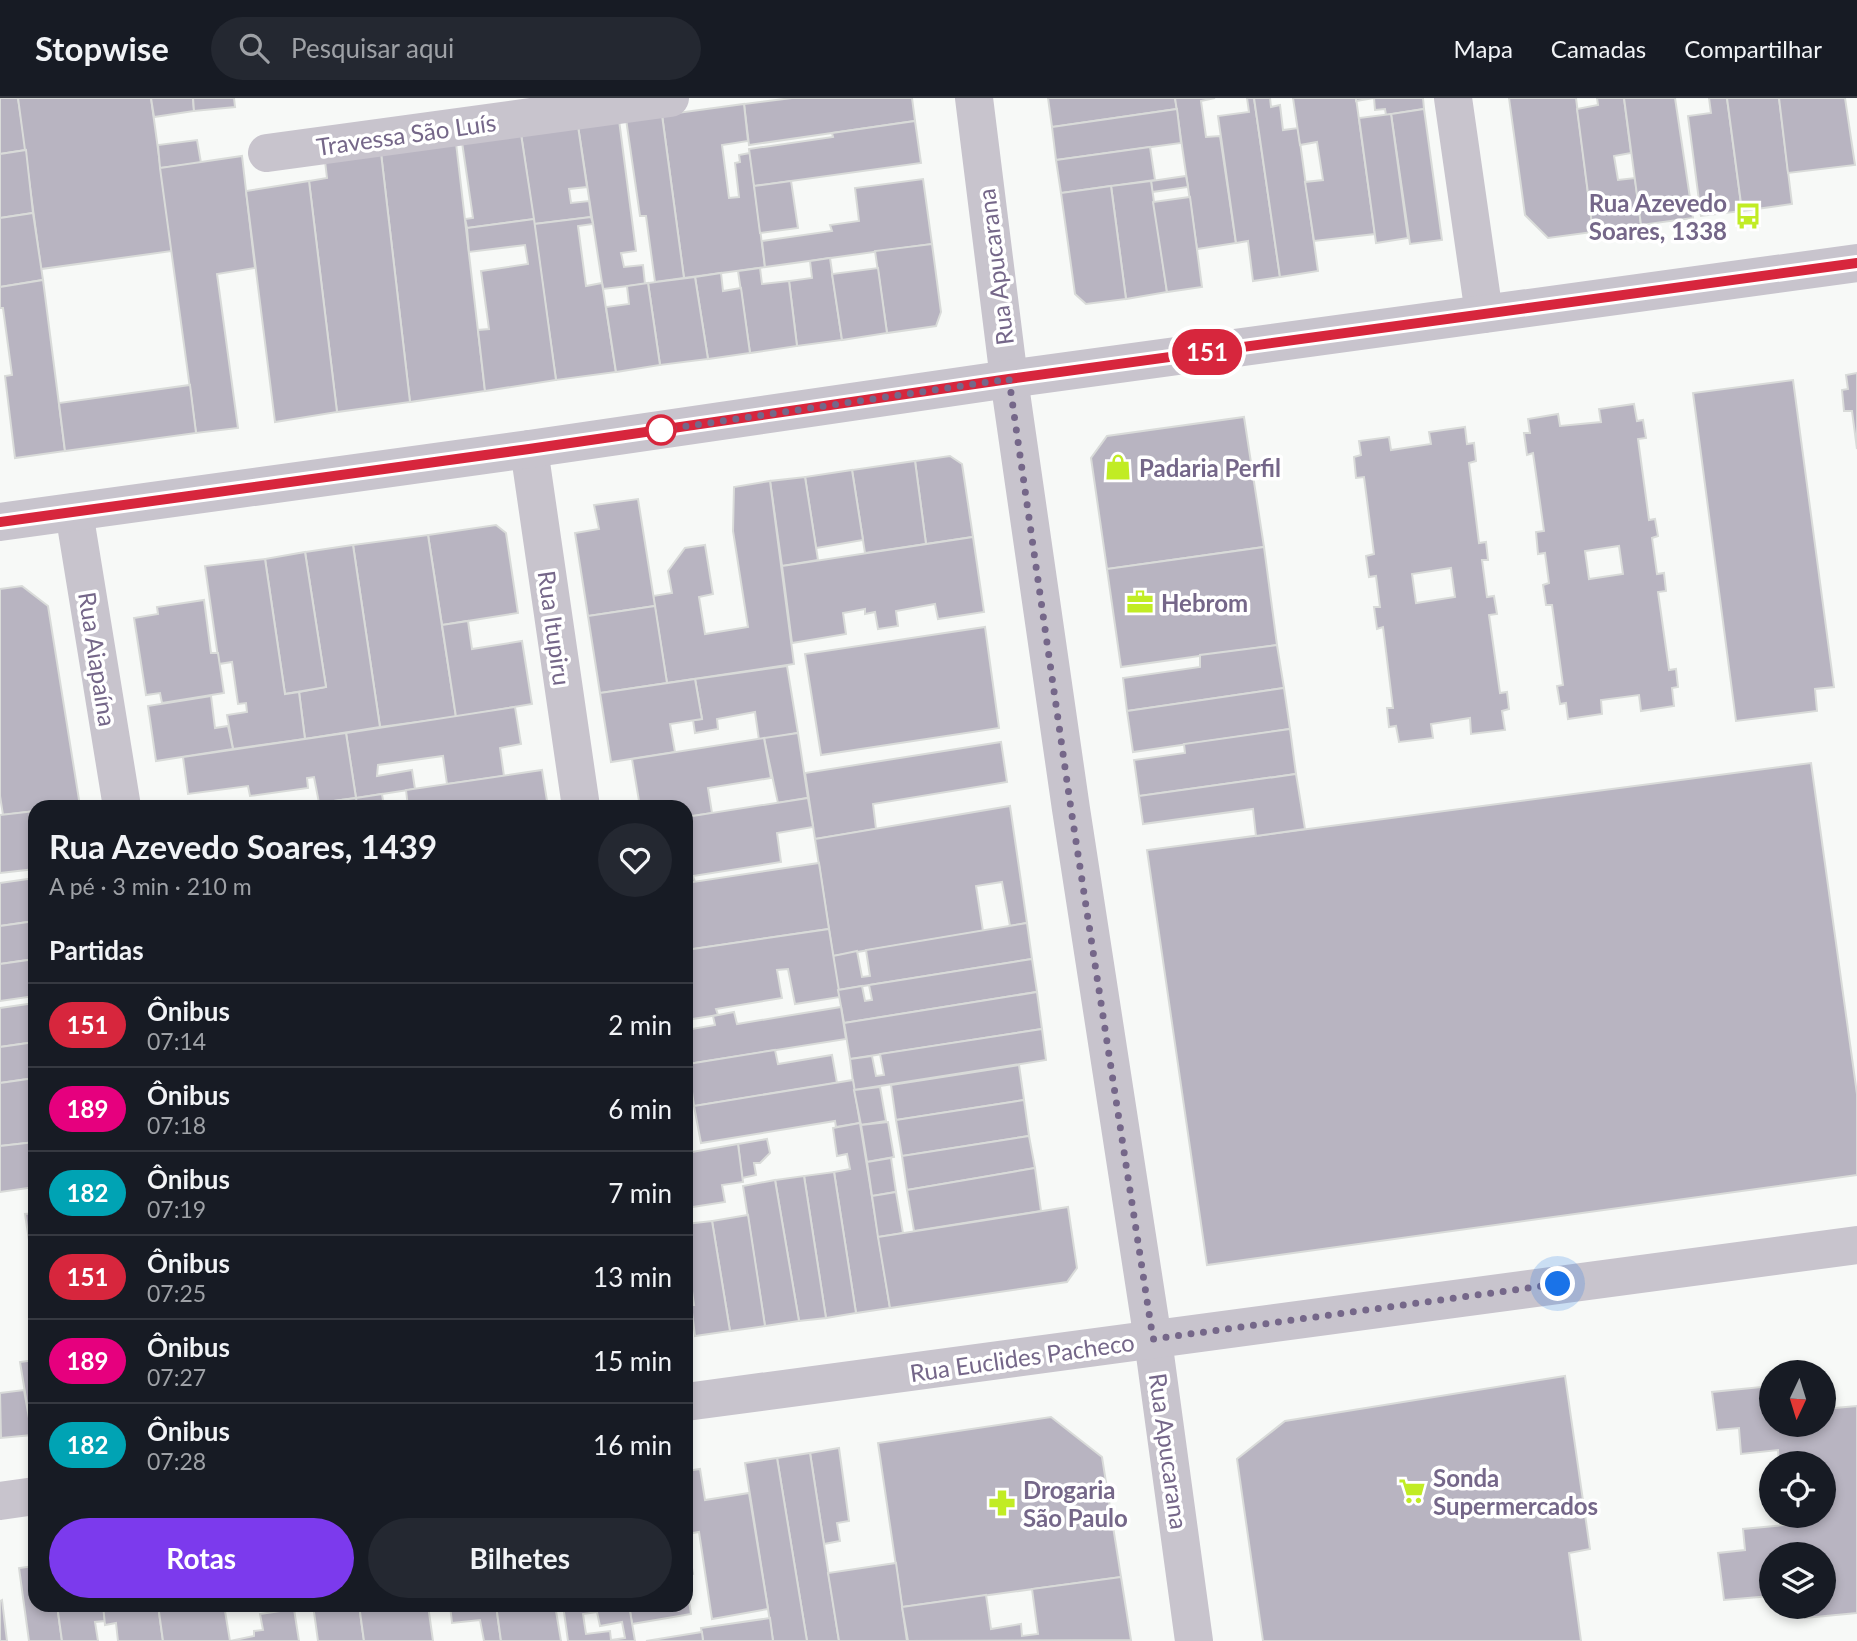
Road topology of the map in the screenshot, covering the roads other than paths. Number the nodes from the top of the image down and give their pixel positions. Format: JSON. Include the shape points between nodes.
{"nodes":[{"id":1,"x":670,"y":98,"type":"edge"},
{"id":2,"x":974,"y":98,"type":"edge"},
{"id":3,"x":1453,"y":98,"type":"edge"},
{"id":4,"x":267,"y":153,"type":"dead end"},
{"id":5,"x":1857,"y":263,"type":"edge"},
{"id":6,"x":1484,"y":314,"type":"junction"},
{"id":7,"x":1009,"y":379,"type":"junction"},
{"id":8,"x":529,"y":449,"type":"junction"},
{"id":9,"x":74,"y":512,"type":"junction"},
{"id":10,"x":0,"y":522,"type":"edge"},
{"id":11,"x":121,"y":800,"type":"edge"},
{"id":12,"x":580,"y":800,"type":"edge"},
{"id":13,"x":1857,"y":1245,"type":"edge"},
{"id":14,"x":1153,"y":1339,"type":"junction"},
{"id":15,"x":693,"y":1401,"type":"edge"},
{"id":16,"x":28,"y":1497,"type":"edge"},
{"id":17,"x":0,"y":1501,"type":"edge"},
{"id":18,"x":1194,"y":1641,"type":"edge"}],
"edges":[{"from":1,"to":4,"type":"street","name":"Travessa São Luís"},
{"from":2,"to":7,"type":"street","name":"Rua Apucarana"},
{"from":3,"to":6,"type":"street"},
{"from":5,"to":6,"type":"street"},
{"from":6,"to":7,"type":"street"},
{"from":7,"to":8,"type":"street"},
{"from":7,"to":14,"type":"street","name":"Rua Apucarana"},
{"from":8,"to":9,"type":"street"},
{"from":8,"to":12,"type":"street","name":"Rua Itupiru"},
{"from":9,"to":10,"type":"street"},
{"from":9,"to":11,"type":"street","name":"Rua Aiapaína"},
{"from":13,"to":14,"type":"street","name":"Rua Euclides Pacheco"},
{"from":14,"to":15,"type":"street","name":"Rua Euclides Pacheco"},
{"from":14,"to":18,"type":"street","name":"Rua Apucarana"},
{"from":16,"to":17,"type":"street"}]}
